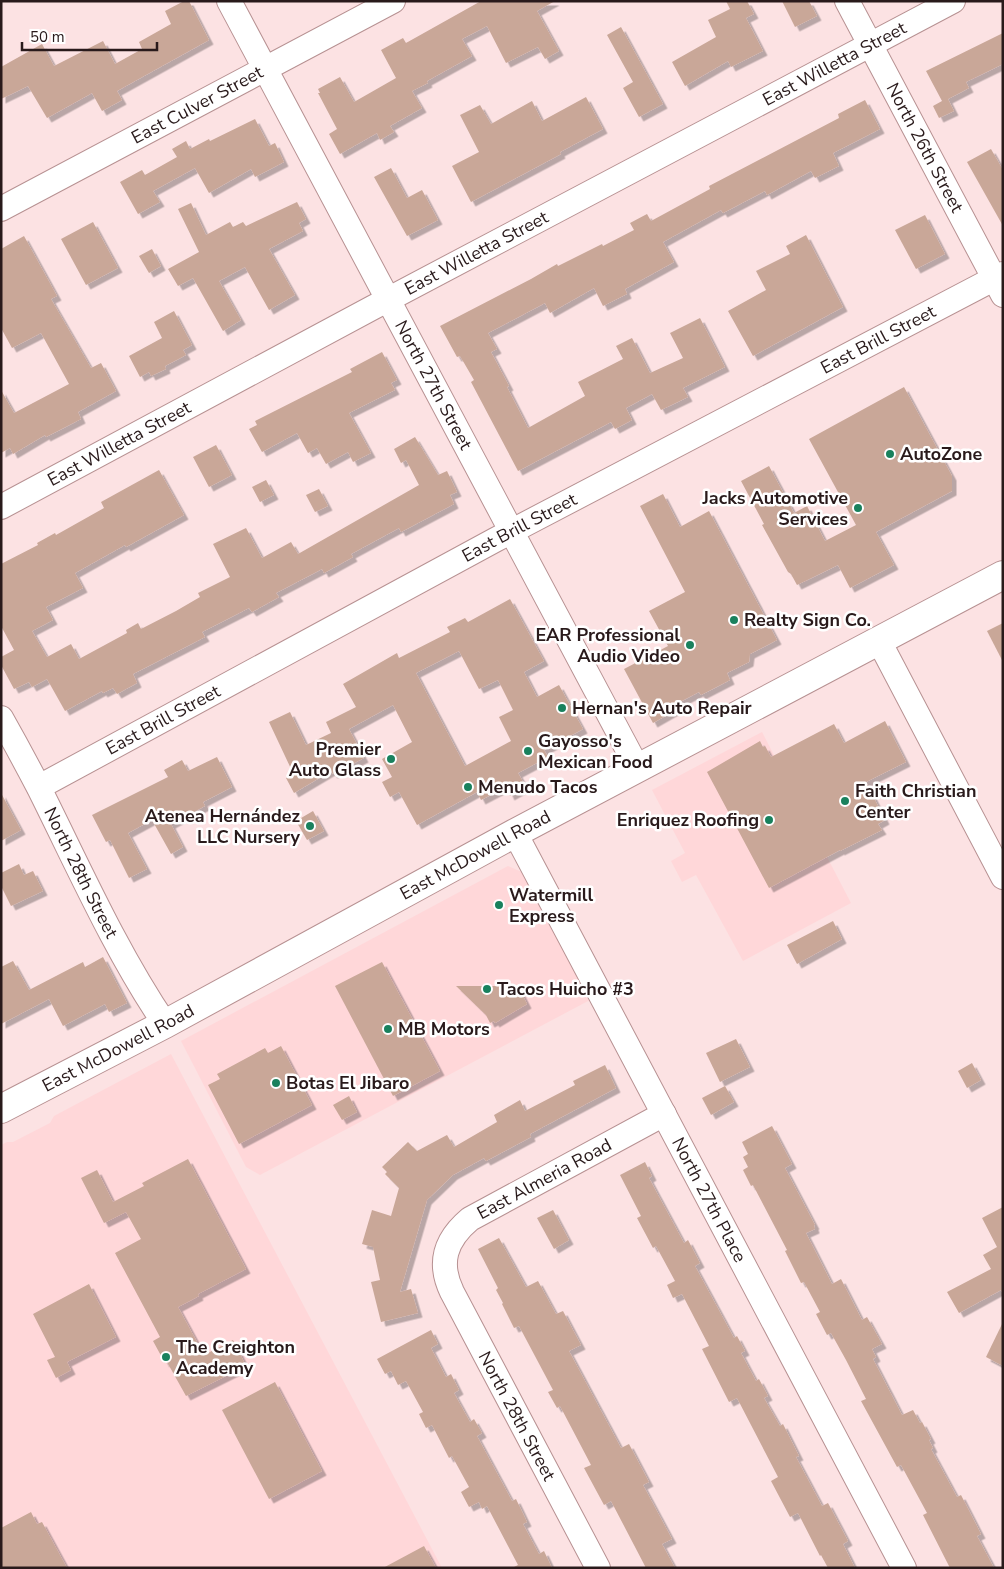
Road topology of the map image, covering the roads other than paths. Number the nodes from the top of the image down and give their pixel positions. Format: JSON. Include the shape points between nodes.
{"nodes":[{"id":1,"x":229,"y":1,"type":"edge"},
{"id":2,"x":393,"y":1,"type":"edge"},
{"id":3,"x":847,"y":1,"type":"edge"},
{"id":4,"x":953,"y":1,"type":"edge"},
{"id":5,"x":870,"y":45,"type":"junction"},
{"id":6,"x":266,"y":69,"type":"junction"},
{"id":7,"x":1,"y":208,"type":"edge"},
{"id":8,"x":1000,"y":282,"type":"edge"},
{"id":9,"x":388,"y":300,"type":"junction"},
{"id":10,"x":1,"y":507,"type":"edge"},
{"id":11,"x":511,"y":532,"type":"junction"},
{"id":12,"x":1003,"y":576,"type":"edge"},
{"id":13,"x":879,"y":641,"type":"junction"},
{"id":14,"x":1,"y":718,"type":"edge"},
{"id":15,"x":638,"y":768,"type":"junction"},
{"id":16,"x":38,"y":787,"type":"junction"},
{"id":17,"x":515,"y":833,"type":"junction"},
{"id":18,"x":1003,"y":876,"type":"edge"},
{"id":19,"x":164,"y":1024,"type":"junction"},
{"id":20,"x":1,"y":1109,"type":"edge"},
{"id":21,"x":664,"y":1114,"type":"junction"},
{"id":22,"x":444,"y":1262,"type":"joint"},
{"id":23,"x":598,"y":1568,"type":"edge"},
{"id":24,"x":904,"y":1568,"type":"edge"}],
"edges":[{"from":1,"to":6,"type":"street","name":"North 27th Street"},
{"from":2,"to":6,"type":"street","name":"East Culver Street"},
{"from":3,"to":5,"type":"street","name":"North 26th Street"},
{"from":4,"to":5,"type":"street","name":"East Willetta Street"},
{"from":5,"to":8,"type":"street","name":"North 26th Street"},
{"from":5,"to":9,"type":"street","name":"East Willetta Street"},
{"from":6,"to":7,"type":"street","name":"East Culver Street"},
{"from":6,"to":9,"type":"street","name":"North 27th Street"},
{"from":8,"to":11,"type":"street","name":"East Brill Street"},
{"from":9,"to":10,"type":"street","name":"East Willetta Street"},
{"from":9,"to":11,"type":"street","name":"North 27th Street"},
{"from":11,"to":15,"type":"street","name":"North 27th Street"},
{"from":11,"to":16,"type":"street","name":"East Brill Street"},
{"from":12,"to":13,"type":"main road","name":"East McDowell Road"},
{"from":13,"to":15,"type":"main road","name":"East McDowell Road"},
{"from":13,"to":18,"type":"street"},
{"from":14,"to":16,"type":"street","name":"North 28th Street"},
{"from":15,"to":17,"type":"main road","name":"East McDowell Road"},
{"from":16,"to":19,"type":"street","name":"North 28th Street","via":[[90,894]]},
{"from":17,"to":19,"type":"main road","name":"East McDowell Road"},
{"from":17,"to":21,"type":"street","name":"North 27th Place"},
{"from":19,"to":20,"type":"main road","name":"East McDowell Road"},
{"from":21,"to":22,"type":"street","name":"East Almeria Road","via":[[470,1219],[449,1242]]},
{"from":21,"to":24,"type":"street","name":"North 27th Place"},
{"from":22,"to":23,"type":"street","name":"North 28th Street","via":[[452,1292]]}]}
